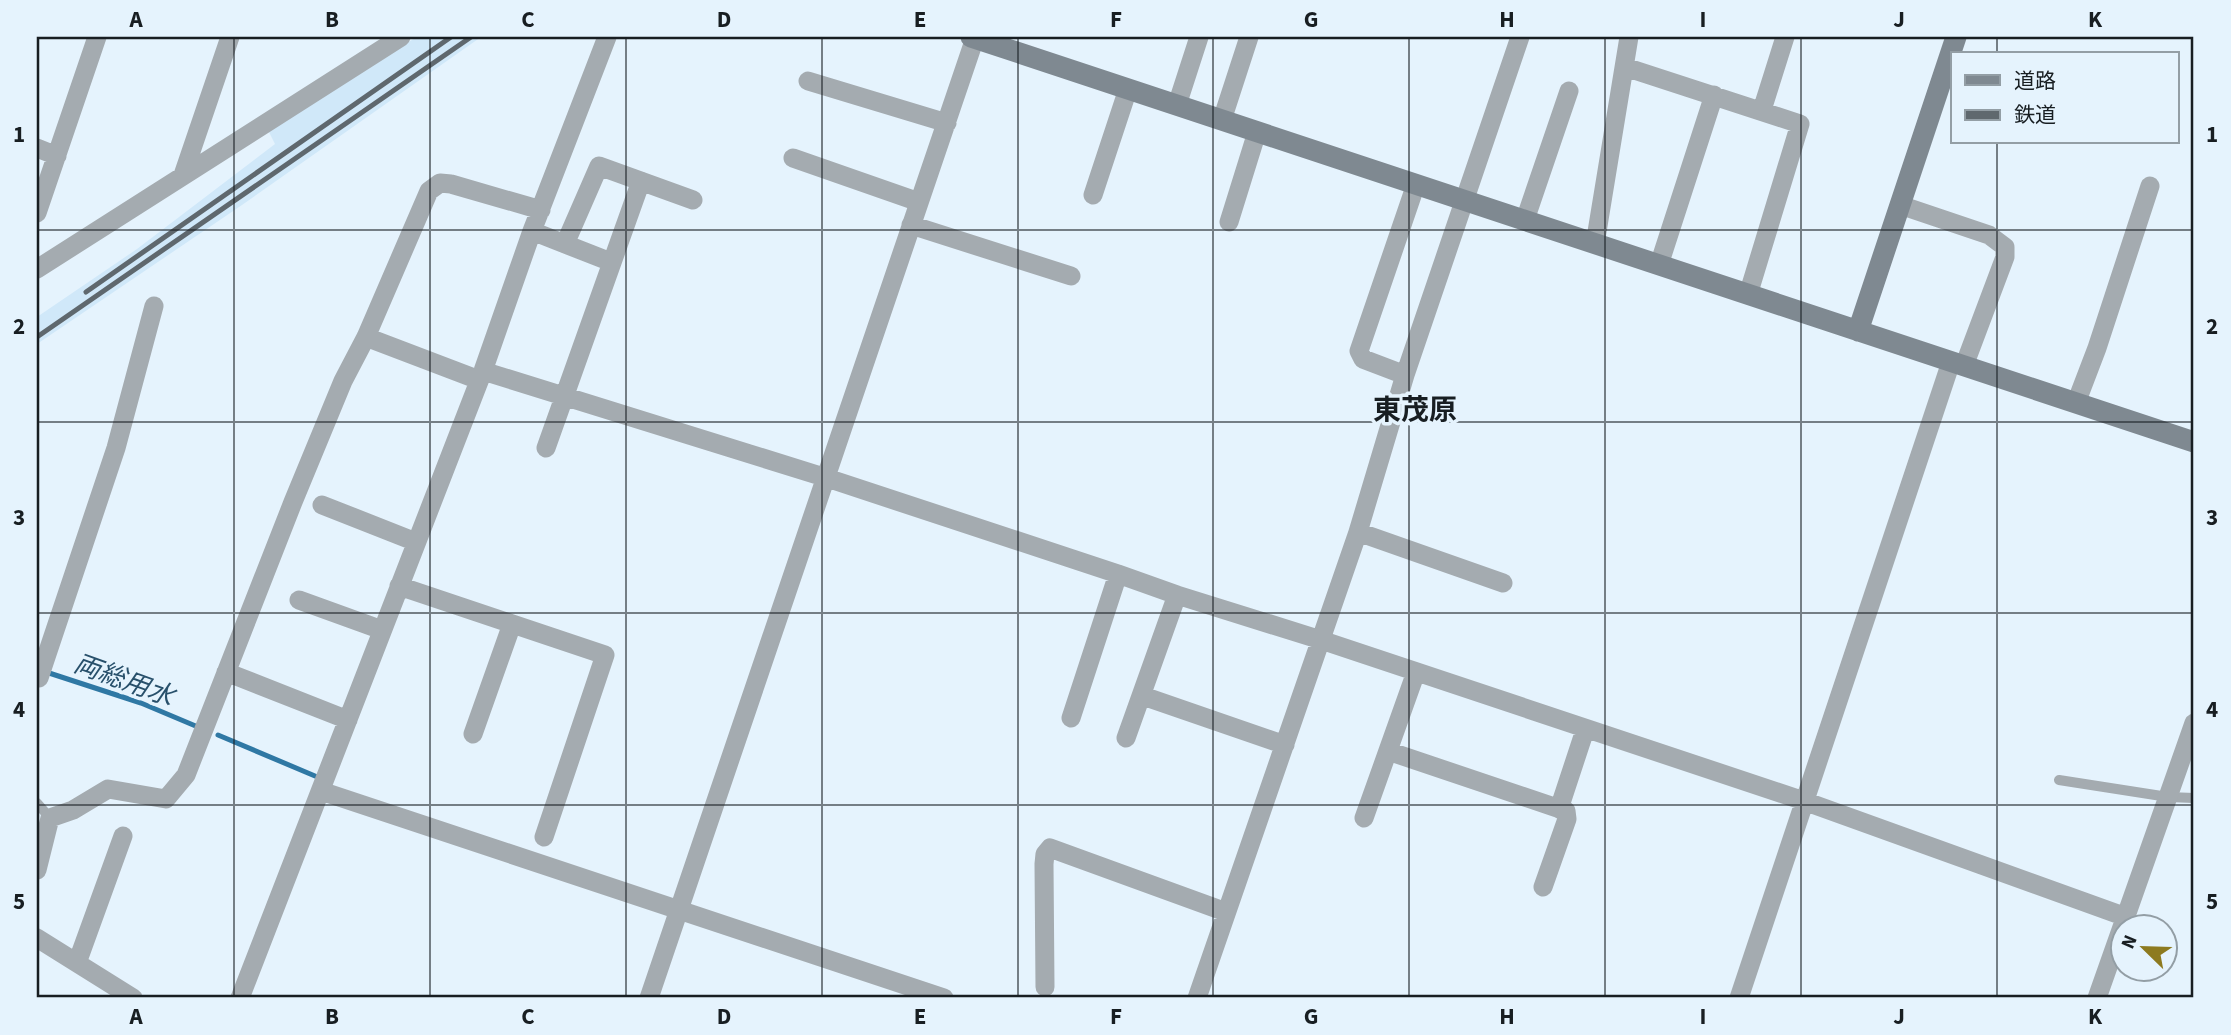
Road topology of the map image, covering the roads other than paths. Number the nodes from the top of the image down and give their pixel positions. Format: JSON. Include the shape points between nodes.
{"nodes":[{"id":1,"x":97,"y":37,"type":"edge"},
{"id":2,"x":230,"y":37,"type":"edge"},
{"id":3,"x":607,"y":37,"type":"edge"},
{"id":4,"x":973,"y":37,"type":"edge"},
{"id":5,"x":1199,"y":37,"type":"edge"},
{"id":6,"x":1249,"y":37,"type":"edge"},
{"id":7,"x":1520,"y":37,"type":"edge"},
{"id":8,"x":1629,"y":37,"type":"edge"},
{"id":9,"x":1785,"y":37,"type":"edge"},
{"id":10,"x":1956,"y":37,"type":"edge"},
{"id":11,"x":397,"y":38,"type":"edge"},
{"id":12,"x":1625,"y":66,"type":"junction"},
{"id":13,"x":808,"y":81,"type":"dead end"},
{"id":14,"x":1128,"y":89,"type":"junction"},
{"id":15,"x":1569,"y":91,"type":"dead end"},
{"id":16,"x":1714,"y":95,"type":"junction"},
{"id":17,"x":1177,"y":105,"type":"junction"},
{"id":18,"x":1762,"y":110,"type":"junction"},
{"id":19,"x":1222,"y":120,"type":"junction"},
{"id":20,"x":947,"y":122,"type":"junction"},
{"id":21,"x":1258,"y":132,"type":"junction"},
{"id":22,"x":37,"y":148,"type":"edge"},
{"id":23,"x":57,"y":156,"type":"junction"},
{"id":24,"x":793,"y":158,"type":"dead end"},
{"id":25,"x":183,"y":175,"type":"junction"},
{"id":26,"x":640,"y":181,"type":"junction"},
{"id":27,"x":1416,"y":184,"type":"junction"},
{"id":28,"x":2150,"y":186,"type":"dead end"},
{"id":29,"x":1093,"y":195,"type":"dead end"},
{"id":30,"x":693,"y":200,"type":"dead end"},
{"id":31,"x":1466,"y":201,"type":"junction"},
{"id":32,"x":919,"y":202,"type":"junction"},
{"id":33,"x":1900,"y":205,"type":"junction"},
{"id":34,"x":541,"y":210,"type":"junction"},
{"id":35,"x":37,"y":213,"type":"edge"},
{"id":36,"x":1525,"y":220,"type":"junction"},
{"id":37,"x":1229,"y":222,"type":"dead end"},
{"id":38,"x":912,"y":225,"type":"junction"},
{"id":39,"x":532,"y":231,"type":"junction"},
{"id":40,"x":565,"y":244,"type":"junction"},
{"id":41,"x":1595,"y":244,"type":"junction"},
{"id":42,"x":611,"y":262,"type":"junction"},
{"id":43,"x":1659,"y":265,"type":"junction"},
{"id":44,"x":37,"y":269,"type":"edge"},
{"id":45,"x":1071,"y":276,"type":"dead end"},
{"id":46,"x":1748,"y":295,"type":"junction"},
{"id":47,"x":154,"y":306,"type":"dead end"},
{"id":48,"x":1858,"y":331,"type":"junction"},
{"id":49,"x":366,"y":337,"type":"junction"},
{"id":50,"x":1958,"y":364,"type":"junction"},
{"id":51,"x":481,"y":375,"type":"junction"},
{"id":52,"x":1405,"y":375,"type":"junction"},
{"id":53,"x":565,"y":395,"type":"junction"},
{"id":54,"x":2076,"y":403,"type":"junction"},
{"id":55,"x":2194,"y":442,"type":"edge"},
{"id":56,"x":546,"y":448,"type":"dead end"},
{"id":57,"x":827,"y":478,"type":"junction"},
{"id":58,"x":322,"y":505,"type":"dead end"},
{"id":59,"x":1358,"y":532,"type":"junction"},
{"id":60,"x":416,"y":542,"type":"junction"},
{"id":61,"x":1118,"y":574,"type":"junction"},
{"id":62,"x":1503,"y":583,"type":"dead end"},
{"id":63,"x":399,"y":586,"type":"junction"},
{"id":64,"x":1177,"y":595,"type":"junction"},
{"id":65,"x":299,"y":600,"type":"dead end"},
{"id":66,"x":512,"y":624,"type":"junction"},
{"id":67,"x":382,"y":630,"type":"junction"},
{"id":68,"x":1321,"y":640,"type":"junction"},
{"id":69,"x":226,"y":672,"type":"junction"},
{"id":70,"x":1416,"y":672,"type":"junction"},
{"id":71,"x":39,"y":677,"type":"edge"},
{"id":72,"x":1143,"y":696,"type":"junction"},
{"id":73,"x":1071,"y":718,"type":"dead end"},
{"id":74,"x":348,"y":720,"type":"junction"},
{"id":75,"x":2194,"y":723,"type":"edge"},
{"id":76,"x":1585,"y":730,"type":"junction"},
{"id":77,"x":473,"y":734,"type":"dead end"},
{"id":78,"x":1126,"y":738,"type":"dead end"},
{"id":79,"x":1285,"y":745,"type":"junction"},
{"id":80,"x":1388,"y":751,"type":"junction"},
{"id":81,"x":2059,"y":780,"type":"dead end"},
{"id":82,"x":321,"y":791,"type":"junction"},
{"id":83,"x":2168,"y":797,"type":"junction"},
{"id":84,"x":2194,"y":798,"type":"edge"},
{"id":85,"x":1804,"y":801,"type":"junction"},
{"id":86,"x":1559,"y":809,"type":"junction"},
{"id":87,"x":43,"y":810,"type":"edge"},
{"id":88,"x":1364,"y":818,"type":"dead end"},
{"id":89,"x":123,"y":836,"type":"dead end"},
{"id":90,"x":544,"y":837,"type":"dead end"},
{"id":91,"x":37,"y":870,"type":"edge"},
{"id":92,"x":1544,"y":887,"type":"dead end"},
{"id":93,"x":678,"y":910,"type":"junction"},
{"id":94,"x":1226,"y":912,"type":"junction"},
{"id":95,"x":2112,"y":912,"type":"edge"},
{"id":96,"x":2128,"y":912,"type":"edge"},
{"id":97,"x":37,"y":938,"type":"edge"},
{"id":98,"x":77,"y":963,"type":"junction"},
{"id":99,"x":2108,"y":967,"type":"edge"},
{"id":100,"x":1045,"y":986,"type":"dead end"},
{"id":101,"x":133,"y":998,"type":"edge"},
{"id":102,"x":240,"y":998,"type":"edge"},
{"id":103,"x":649,"y":998,"type":"edge"},
{"id":104,"x":944,"y":998,"type":"edge"},
{"id":105,"x":1197,"y":998,"type":"edge"},
{"id":106,"x":1740,"y":998,"type":"edge"},
{"id":107,"x":2097,"y":998,"type":"edge"}],
"edges":[{"from":1,"to":23,"type":"street"},
{"from":2,"to":25,"type":"street"},
{"from":3,"to":34,"type":"street"},
{"from":4,"to":14,"type":"street"},
{"from":4,"to":20,"type":"street"},
{"from":5,"to":17,"type":"street"},
{"from":6,"to":19,"type":"street"},
{"from":7,"to":31,"type":"street"},
{"from":8,"to":12,"type":"street"},
{"from":9,"to":18,"type":"street"},
{"from":10,"to":33,"type":"street"},
{"from":11,"to":25,"type":"street"},
{"from":12,"to":16,"type":"street"},
{"from":12,"to":41,"type":"street"},
{"from":13,"to":20,"type":"street"},
{"from":14,"to":17,"type":"street"},
{"from":14,"to":29,"type":"street"},
{"from":15,"to":36,"type":"street"},
{"from":16,"to":18,"type":"street"},
{"from":16,"to":43,"type":"street"},
{"from":17,"to":19,"type":"street"},
{"from":18,"to":46,"type":"street","via":[[1800,124]]},
{"from":19,"to":21,"type":"street"},
{"from":20,"to":32,"type":"street"},
{"from":21,"to":27,"type":"street"},
{"from":21,"to":37,"type":"street"},
{"from":22,"to":23,"type":"street"},
{"from":23,"to":35,"type":"street"},
{"from":24,"to":32,"type":"street"},
{"from":25,"to":44,"type":"street"},
{"from":26,"to":30,"type":"street"},
{"from":26,"to":40,"type":"street","via":[[599,166]]},
{"from":26,"to":42,"type":"street"},
{"from":27,"to":31,"type":"street"},
{"from":27,"to":52,"type":"street","via":[[1359,351],[1363,359]]},
{"from":28,"to":54,"type":"street"},
{"from":31,"to":36,"type":"street"},
{"from":31,"to":52,"type":"street"},
{"from":32,"to":38,"type":"street"},
{"from":33,"to":48,"type":"street"},
{"from":33,"to":50,"type":"street","via":[[1989,235],[2006,247]]},
{"from":34,"to":39,"type":"street"},
{"from":34,"to":49,"type":"street","via":[[440,183],[429,191]]},
{"from":36,"to":41,"type":"street"},
{"from":38,"to":45,"type":"street"},
{"from":38,"to":57,"type":"street"},
{"from":39,"to":40,"type":"street"},
{"from":39,"to":51,"type":"street"},
{"from":40,"to":42,"type":"street"},
{"from":41,"to":43,"type":"street"},
{"from":42,"to":53,"type":"street"},
{"from":43,"to":46,"type":"street"},
{"from":46,"to":48,"type":"street"},
{"from":47,"to":71,"type":"street","via":[[116,448]]},
{"from":48,"to":50,"type":"street"},
{"from":49,"to":51,"type":"street"},
{"from":49,"to":69,"type":"street","via":[[333,405]]},
{"from":50,"to":54,"type":"street"},
{"from":50,"to":85,"type":"street"},
{"from":51,"to":53,"type":"street"},
{"from":51,"to":60,"type":"street"},
{"from":52,"to":59,"type":"street"},
{"from":53,"to":56,"type":"street"},
{"from":53,"to":57,"type":"street"},
{"from":54,"to":55,"type":"street"},
{"from":57,"to":61,"type":"street"},
{"from":57,"to":93,"type":"street"},
{"from":58,"to":60,"type":"street"},
{"from":59,"to":62,"type":"street"},
{"from":59,"to":68,"type":"street"},
{"from":60,"to":63,"type":"street"},
{"from":61,"to":64,"type":"street"},
{"from":61,"to":73,"type":"street"},
{"from":63,"to":66,"type":"street"},
{"from":63,"to":67,"type":"street"},
{"from":64,"to":68,"type":"street"},
{"from":64,"to":72,"type":"street"},
{"from":65,"to":67,"type":"street"},
{"from":66,"to":77,"type":"street"},
{"from":66,"to":90,"type":"street","via":[[605,655]]},
{"from":67,"to":74,"type":"street"},
{"from":68,"to":70,"type":"street"},
{"from":68,"to":79,"type":"street"},
{"from":69,"to":74,"type":"street"},
{"from":69,"to":87,"type":"street","via":[[186,775],[166,799],[108,789],[73,810]]},
{"from":70,"to":76,"type":"street"},
{"from":70,"to":80,"type":"street"},
{"from":72,"to":78,"type":"street"},
{"from":72,"to":79,"type":"street"},
{"from":74,"to":82,"type":"street"},
{"from":75,"to":83,"type":"street"},
{"from":76,"to":85,"type":"street"},
{"from":76,"to":86,"type":"street"},
{"from":79,"to":94,"type":"street"},
{"from":80,"to":86,"type":"street"},
{"from":80,"to":88,"type":"street"},
{"from":81,"to":83,"type":"lane"},
{"from":82,"to":93,"type":"street"},
{"from":82,"to":102,"type":"street"},
{"from":83,"to":84,"type":"lane"},
{"from":83,"to":96,"type":"street"},
{"from":85,"to":95,"type":"street"},
{"from":85,"to":106,"type":"street"},
{"from":86,"to":92,"type":"street","via":[[1566,811],[1567,819]]},
{"from":87,"to":91,"type":"street"},
{"from":89,"to":98,"type":"street"},
{"from":93,"to":103,"type":"street"},
{"from":93,"to":104,"type":"street"},
{"from":94,"to":100,"type":"street","via":[[1050,848],[1044,864]]},
{"from":94,"to":105,"type":"street"},
{"from":97,"to":98,"type":"street"},
{"from":98,"to":101,"type":"street"},
{"from":99,"to":107,"type":"street"}]}
